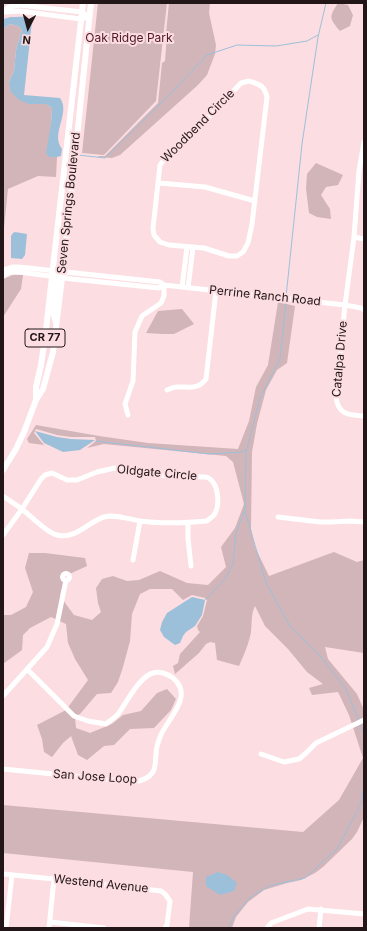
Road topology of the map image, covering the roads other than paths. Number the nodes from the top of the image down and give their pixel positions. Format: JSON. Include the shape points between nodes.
{"nodes":[{"id":1,"x":83,"y":3,"type":"edge"},
{"id":2,"x":91,"y":3,"type":"edge"},
{"id":3,"x":3,"y":12,"type":"edge"},
{"id":4,"x":82,"y":15,"type":"junction"},
{"id":5,"x":90,"y":17,"type":"junction"},
{"id":6,"x":364,"y":142,"type":"edge"},
{"id":7,"x":364,"y":149,"type":"edge"},
{"id":8,"x":66,"y":161,"type":"junction"},
{"id":9,"x":72,"y":178,"type":"junction"},
{"id":10,"x":159,"y":183,"type":"junction"},
{"id":11,"x":255,"y":201,"type":"junction"},
{"id":12,"x":354,"y":237,"type":"junction"},
{"id":13,"x":364,"y":239,"type":"edge"},
{"id":14,"x":190,"y":247,"type":"junction"},
{"id":15,"x":3,"y":270,"type":"edge"},
{"id":16,"x":57,"y":274,"type":"junction"},
{"id":17,"x":3,"y":276,"type":"edge"},
{"id":18,"x":164,"y":285,"type":"junction"},
{"id":19,"x":185,"y":287,"type":"junction"},
{"id":20,"x":216,"y":291,"type":"junction"},
{"id":21,"x":345,"y":306,"type":"junction"},
{"id":22,"x":364,"y":310,"type":"edge"},
{"id":23,"x":167,"y":390,"type":"dead end"},
{"id":24,"x":36,"y":400,"type":"junction"},
{"id":25,"x":128,"y":415,"type":"dead end"},
{"id":26,"x":364,"y":416,"type":"edge"},
{"id":27,"x":3,"y":470,"type":"edge"},
{"id":28,"x":3,"y":496,"type":"edge"},
{"id":29,"x":22,"y":509,"type":"junction"},
{"id":30,"x":278,"y":517,"type":"dead end"},
{"id":31,"x":140,"y":521,"type":"junction"},
{"id":32,"x":188,"y":522,"type":"junction"},
{"id":33,"x":364,"y":522,"type":"edge"},
{"id":34,"x":3,"y":535,"type":"edge"},
{"id":35,"x":133,"y":560,"type":"dead end"},
{"id":36,"x":191,"y":566,"type":"dead end"},
{"id":37,"x":66,"y":580,"type":"dead end"},
{"id":38,"x":28,"y":669,"type":"junction"},
{"id":39,"x":3,"y":696,"type":"edge"},
{"id":40,"x":364,"y":720,"type":"edge"},
{"id":41,"x":261,"y":754,"type":"dead end"},
{"id":42,"x":3,"y":769,"type":"edge"},
{"id":43,"x":3,"y":874,"type":"edge"},
{"id":44,"x":12,"y":875,"type":"junction"},
{"id":45,"x":54,"y":879,"type":"junction"},
{"id":46,"x":321,"y":909,"type":"junction"},
{"id":47,"x":364,"y":914,"type":"edge"},
{"id":48,"x":49,"y":925,"type":"edge"},
{"id":49,"x":166,"y":927,"type":"edge"},
{"id":50,"x":6,"y":928,"type":"edge"},
{"id":51,"x":104,"y":928,"type":"edge"},
{"id":52,"x":267,"y":928,"type":"edge"},
{"id":53,"x":319,"y":928,"type":"edge"}],
"edges":[{"from":1,"to":4,"type":"main road","name":"Seven Springs Boulevard","number":"CR 77"},
{"from":2,"to":5,"type":"main road","name":"Seven Springs Boulevard","number":"CR 77"},
{"from":3,"to":4,"type":"street","via":[[9,7],[19,5]]},
{"from":4,"to":5,"type":"street"},
{"from":4,"to":8,"type":"main road","name":"Seven Springs Boulevard","number":"CR 77"},
{"from":5,"to":9,"type":"main road","name":"Seven Springs Boulevard","number":"CR 77"},
{"from":6,"to":7,"type":"street","name":"Catalpa Drive"},
{"from":7,"to":12,"type":"street","name":"Catalpa Drive","via":[[359,171]]},
{"from":8,"to":9,"type":"main road","via":[[68,173]]},
{"from":8,"to":16,"type":"main road","name":"Seven Springs Boulevard","number":"CR 77"},
{"from":9,"to":16,"type":"main road","name":"Seven Springs Boulevard","number":"CR 77"},
{"from":10,"to":11,"type":"street","via":[[205,187]]},
{"from":10,"to":11,"type":"street","name":"Woodbend Circle","via":[[160,165],[167,156],[180,146],[241,83],[249,81],[265,89],[267,97]]},
{"from":10,"to":14,"type":"street","name":"Woodbend Circle","via":[[154,235],[160,242]]},
{"from":11,"to":14,"type":"street","name":"Woodbend Circle","via":[[248,243],[243,252],[237,256],[229,256],[204,248]]},
{"from":12,"to":13,"type":"street"},
{"from":12,"to":21,"type":"street","name":"Catalpa Drive"},
{"from":14,"to":19,"type":"street"},
{"from":15,"to":16,"type":"street","name":"Perrine Ranch Road","via":[[16,267]]},
{"from":16,"to":17,"type":"street","name":"Perrine Ranch Road","via":[[10,272]]},
{"from":16,"to":18,"type":"street","name":"Perrine Ranch Road","via":[[160,282]]},
{"from":16,"to":24,"type":"main road","name":"Seven Springs Boulevard","number":"CR 77","via":[[36,387]]},
{"from":16,"to":24,"type":"main road","name":"Seven Springs Boulevard","number":"CR 77","via":[[53,312],[56,325],[54,346],[43,389]]},
{"from":18,"to":19,"type":"street","name":"Perrine Ranch Road"},
{"from":18,"to":25,"type":"street","via":[[161,303],[142,316],[135,332],[133,381],[125,404]]},
{"from":19,"to":20,"type":"street","name":"Perrine Ranch Road"},
{"from":20,"to":21,"type":"street","name":"Perrine Ranch Road"},
{"from":20,"to":23,"type":"street","via":[[206,379],[192,388],[174,387]]},
{"from":21,"to":22,"type":"street","name":"Perrine Ranch Road"},
{"from":21,"to":26,"type":"street","name":"Catalpa Drive","via":[[337,403],[346,414]]},
{"from":24,"to":27,"type":"main road","name":"Seven Springs Boulevard","number":"CR 77","via":[[16,449]]},
{"from":28,"to":29,"type":"street","name":"Oldgate Circle"},
{"from":29,"to":31,"type":"street","name":"Oldgate Circle","via":[[50,532],[62,536],[71,535],[104,517],[120,516]]},
{"from":29,"to":32,"type":"street","name":"Oldgate Circle","via":[[41,479],[52,473],[67,480],[77,480],[115,468],[166,476],[210,479],[217,489],[217,507],[214,515],[207,521]]},
{"from":29,"to":34,"type":"street"},
{"from":30,"to":33,"type":"street","via":[[320,522]]},
{"from":31,"to":32,"type":"street","name":"Oldgate Circle"},
{"from":31,"to":35,"type":"street"},
{"from":32,"to":36,"type":"street"},
{"from":37,"to":38,"type":"street","via":[[57,624],[47,647]]},
{"from":38,"to":39,"type":"street"},
{"from":38,"to":42,"type":"street","name":"San Jose Loop","via":[[74,716],[88,722],[106,724],[117,715],[145,677],[153,673],[165,673],[173,677],[178,683],[182,697],[160,737],[154,771],[142,781]]},
{"from":40,"to":41,"type":"street","via":[[316,743],[299,758],[284,762]]},
{"from":43,"to":44,"type":"street","name":"Westend Avenue"},
{"from":44,"to":45,"type":"street","name":"Westend Avenue"},
{"from":44,"to":50,"type":"street"},
{"from":45,"to":48,"type":"street"},
{"from":45,"to":49,"type":"street","name":"Westend Avenue","via":[[161,891],[170,901]]},
{"from":46,"to":47,"type":"street"},
{"from":46,"to":52,"type":"street","via":[[308,909],[271,923]]},
{"from":46,"to":53,"type":"street"},
{"from":48,"to":51,"type":"street"}]}
